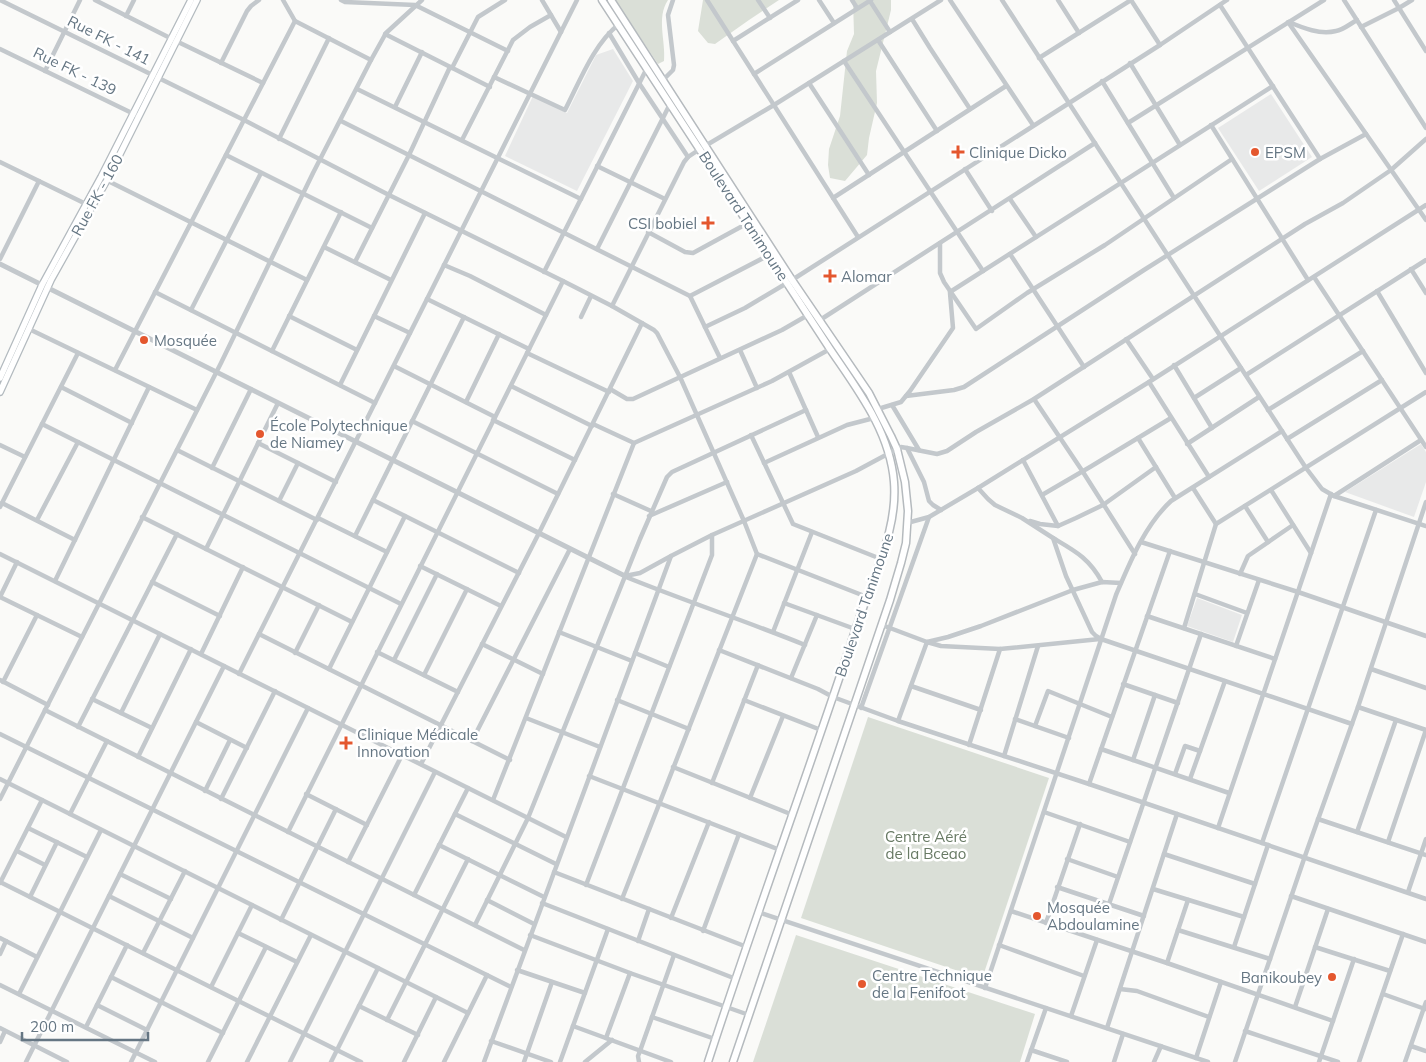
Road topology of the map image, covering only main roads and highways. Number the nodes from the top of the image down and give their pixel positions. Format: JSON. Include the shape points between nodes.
{"nodes":[{"id":1,"x":190,"y":0,"type":"edge"},
{"id":2,"x":197,"y":0,"type":"edge"},
{"id":3,"x":602,"y":0,"type":"edge"},
{"id":4,"x":611,"y":0,"type":"edge"},
{"id":5,"x":174,"y":40,"type":"junction"},
{"id":6,"x":136,"y":115,"type":"junction"},
{"id":7,"x":703,"y":147,"type":"junction"},
{"id":8,"x":60,"y":256,"type":"junction"},
{"id":9,"x":790,"y":282,"type":"junction"},
{"id":10,"x":45,"y":286,"type":"junction"},
{"id":11,"x":0,"y":378,"type":"edge"},
{"id":12,"x":0,"y":392,"type":"edge"},
{"id":13,"x":708,"y":1062,"type":"edge"},
{"id":14,"x":732,"y":1062,"type":"edge"}],
"edges":[{"from":1,"to":5,"type":"main road","name":"Rue FK - 160"},
{"from":2,"to":5,"type":"main road","name":"Rue FK - 160"},
{"from":3,"to":7,"type":"main road","name":"Boulevard Tanimoune","via":[[670,104]]},
{"from":4,"to":7,"type":"main road","name":"Boulevard Tanimoune"},
{"from":5,"to":6,"type":"main road","name":"Rue FK - 160"},
{"from":6,"to":8,"type":"main road","name":"Rue FK - 160"},
{"from":6,"to":8,"type":"main road","name":"Rue FK - 160","via":[[107,180]]},
{"from":7,"to":9,"type":"main road","name":"Boulevard Tanimoune"},
{"from":7,"to":9,"type":"main road","name":"Boulevard Tanimoune","via":[[748,223]]},
{"from":8,"to":10,"type":"main road","name":"Rue FK - 160"},
{"from":9,"to":13,"type":"main road","name":"Boulevard Tanimoune","via":[[874,418],[888,453],[894,483],[893,516]]},
{"from":9,"to":14,"type":"main road","name":"Boulevard Tanimoune","via":[[869,393],[897,449],[908,510],[906,540],[882,625]]},
{"from":10,"to":11,"type":"main road","name":"Rue FK - 160"},
{"from":10,"to":12,"type":"main road","name":"Rue FK - 160"}]}
